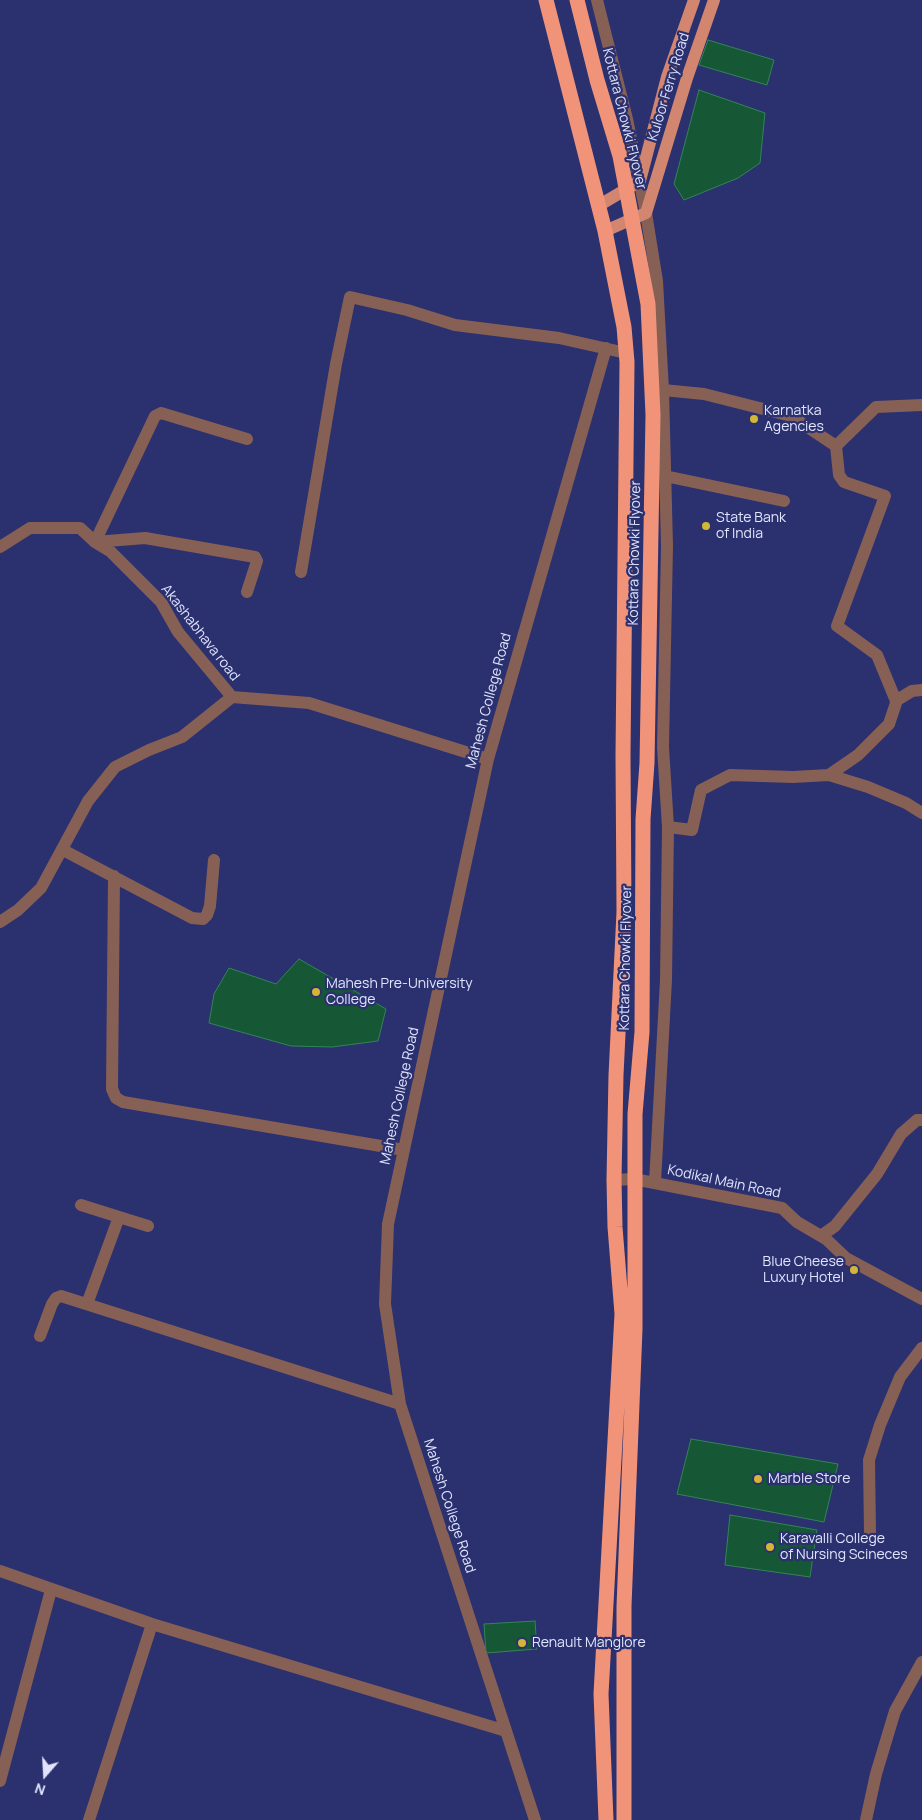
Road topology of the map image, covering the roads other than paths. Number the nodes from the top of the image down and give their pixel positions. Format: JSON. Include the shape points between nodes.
{"nodes":[{"id":1,"x":546,"y":0,"type":"edge"},
{"id":2,"x":577,"y":0,"type":"edge"},
{"id":3,"x":597,"y":0,"type":"edge"},
{"id":4,"x":694,"y":0,"type":"edge"},
{"id":5,"x":714,"y":0,"type":"edge"},
{"id":6,"x":640,"y":181,"type":"junction"},
{"id":7,"x":598,"y":206,"type":"junction"},
{"id":8,"x":646,"y":213,"type":"junction"},
{"id":9,"x":605,"y":231,"type":"junction"},
{"id":10,"x":606,"y":348,"type":"junction"},
{"id":11,"x":626,"y":353,"type":"junction"},
{"id":12,"x":663,"y":390,"type":"junction"},
{"id":13,"x":922,"y":405,"type":"edge"},
{"id":14,"x":247,"y":439,"type":"dead end"},
{"id":15,"x":836,"y":446,"type":"junction"},
{"id":16,"x":665,"y":476,"type":"junction"},
{"id":17,"x":784,"y":501,"type":"dead end"},
{"id":18,"x":95,"y":542,"type":"junction"},
{"id":19,"x":0,"y":547,"type":"edge"},
{"id":20,"x":301,"y":572,"type":"dead end"},
{"id":21,"x":247,"y":592,"type":"dead end"},
{"id":22,"x":922,"y":690,"type":"edge"},
{"id":23,"x":232,"y":697,"type":"junction"},
{"id":24,"x":896,"y":702,"type":"junction"},
{"id":25,"x":488,"y":758,"type":"junction"},
{"id":26,"x":829,"y":775,"type":"junction"},
{"id":27,"x":922,"y":813,"type":"edge"},
{"id":28,"x":668,"y":827,"type":"junction"},
{"id":29,"x":63,"y":850,"type":"junction"},
{"id":30,"x":214,"y":860,"type":"dead end"},
{"id":31,"x":114,"y":876,"type":"junction"},
{"id":32,"x":0,"y":922,"type":"edge"},
{"id":33,"x":922,"y":1120,"type":"edge"},
{"id":34,"x":404,"y":1150,"type":"junction"},
{"id":35,"x":634,"y":1178,"type":"junction"},
{"id":36,"x":614,"y":1180,"type":"junction"},
{"id":37,"x":654,"y":1182,"type":"junction"},
{"id":38,"x":81,"y":1205,"type":"dead end"},
{"id":39,"x":119,"y":1217,"type":"junction"},
{"id":40,"x":148,"y":1226,"type":"dead end"},
{"id":41,"x":821,"y":1236,"type":"junction"},
{"id":42,"x":922,"y":1299,"type":"edge"},
{"id":43,"x":88,"y":1304,"type":"junction"},
{"id":44,"x":40,"y":1336,"type":"dead end"},
{"id":45,"x":922,"y":1348,"type":"edge"},
{"id":46,"x":400,"y":1404,"type":"junction"},
{"id":47,"x":870,"y":1533,"type":"dead end"},
{"id":48,"x":0,"y":1571,"type":"edge"},
{"id":49,"x":51,"y":1590,"type":"junction"},
{"id":50,"x":152,"y":1624,"type":"junction"},
{"id":51,"x":922,"y":1662,"type":"edge"},
{"id":52,"x":506,"y":1731,"type":"junction"},
{"id":53,"x":0,"y":1781,"type":"edge"},
{"id":54,"x":89,"y":1820,"type":"edge"},
{"id":55,"x":535,"y":1820,"type":"edge"},
{"id":56,"x":606,"y":1820,"type":"edge"},
{"id":57,"x":624,"y":1820,"type":"edge"},
{"id":58,"x":866,"y":1820,"type":"edge"}],
"edges":[{"from":1,"to":7,"type":"highway"},
{"from":2,"to":35,"type":"highway","name":"Kottara Chowki Flyover","via":[[620,156],[648,304],[653,415],[647,763],[643,819],[642,1032],[635,1114]]},
{"from":3,"to":6,"type":"street"},
{"from":4,"to":6,"type":"main road","name":"Kuloor Ferry Road","via":[[667,77]]},
{"from":5,"to":8,"type":"main road","name":"Kuloor Ferry Road"},
{"from":6,"to":7,"type":"main road"},
{"from":6,"to":8,"type":"street"},
{"from":7,"to":9,"type":"highway"},
{"from":8,"to":9,"type":"main road"},
{"from":8,"to":12,"type":"street","via":[[657,281]]},
{"from":9,"to":11,"type":"highway"},
{"from":10,"to":11,"type":"street"},
{"from":10,"to":20,"type":"street","via":[[559,338],[455,325],[350,297]]},
{"from":10,"to":25,"type":"street","name":"Mahesh College Road"},
{"from":11,"to":36,"type":"highway","via":[[624,912]]},
{"from":12,"to":15,"type":"street","via":[[704,394],[791,416]]},
{"from":12,"to":16,"type":"street"},
{"from":13,"to":15,"type":"street","via":[[876,407]]},
{"from":14,"to":18,"type":"street","via":[[161,413],[155,416]]},
{"from":15,"to":24,"type":"street","via":[[839,475],[844,482],[885,496],[837,626],[877,655]]},
{"from":16,"to":17,"type":"street"},
{"from":16,"to":28,"type":"street","via":[[664,747]]},
{"from":18,"to":19,"type":"street","name":"Akashabhava road","via":[[80,528],[30,528]]},
{"from":18,"to":21,"type":"street","via":[[145,538],[254,557],[257,561]]},
{"from":18,"to":23,"type":"street","name":"Akashabhava road","via":[[110,552],[161,602],[178,632]]},
{"from":22,"to":24,"type":"street","via":[[912,691]]},
{"from":23,"to":25,"type":"street","name":"Akashabhava road","via":[[309,703]]},
{"from":23,"to":29,"type":"street","via":[[182,737],[115,767],[88,801]]},
{"from":24,"to":26,"type":"street","via":[[889,724],[858,755]]},
{"from":25,"to":34,"type":"street","name":"Mahesh College Road"},
{"from":26,"to":27,"type":"street","via":[[868,787]]},
{"from":26,"to":28,"type":"street","via":[[730,775],[701,790],[692,830]]},
{"from":28,"to":37,"type":"street","via":[[666,980]]},
{"from":29,"to":31,"type":"street"},
{"from":29,"to":32,"type":"street","via":[[41,888]]},
{"from":30,"to":31,"type":"street","via":[[210,906],[202,918],[192,918]]},
{"from":31,"to":34,"type":"street","via":[[112,1089],[116,1098],[122,1102]]},
{"from":33,"to":41,"type":"street","via":[[916,1120],[901,1134],[877,1174],[835,1226]]},
{"from":34,"to":46,"type":"street","name":"Mahesh College Road","via":[[388,1224],[385,1304]]},
{"from":35,"to":36,"type":"street","name":"Kodikal Main Road"},
{"from":35,"to":37,"type":"street","name":"Kodikal Main Road"},
{"from":35,"to":57,"type":"highway","name":"Kottara Chowki Flyover","via":[[635,1329],[624,1606]]},
{"from":36,"to":56,"type":"highway","via":[[622,1314],[601,1694]]},
{"from":37,"to":41,"type":"street","name":"Kodikal Main Road","via":[[782,1208],[797,1222]]},
{"from":38,"to":39,"type":"street"},
{"from":39,"to":40,"type":"street"},
{"from":39,"to":43,"type":"street"},
{"from":41,"to":42,"type":"street","name":"Kodikal Main Road","via":[[846,1258]]},
{"from":43,"to":44,"type":"street","via":[[61,1296],[56,1298]]},
{"from":43,"to":46,"type":"street"},
{"from":45,"to":47,"type":"street","via":[[900,1377],[869,1460]]},
{"from":46,"to":52,"type":"street","name":"Mahesh College Road"},
{"from":48,"to":49,"type":"street"},
{"from":49,"to":50,"type":"street"},
{"from":49,"to":53,"type":"street"},
{"from":50,"to":52,"type":"street"},
{"from":50,"to":54,"type":"street"},
{"from":51,"to":58,"type":"street","via":[[895,1711]]},
{"from":52,"to":55,"type":"street","name":"Mahesh College Road"}]}
